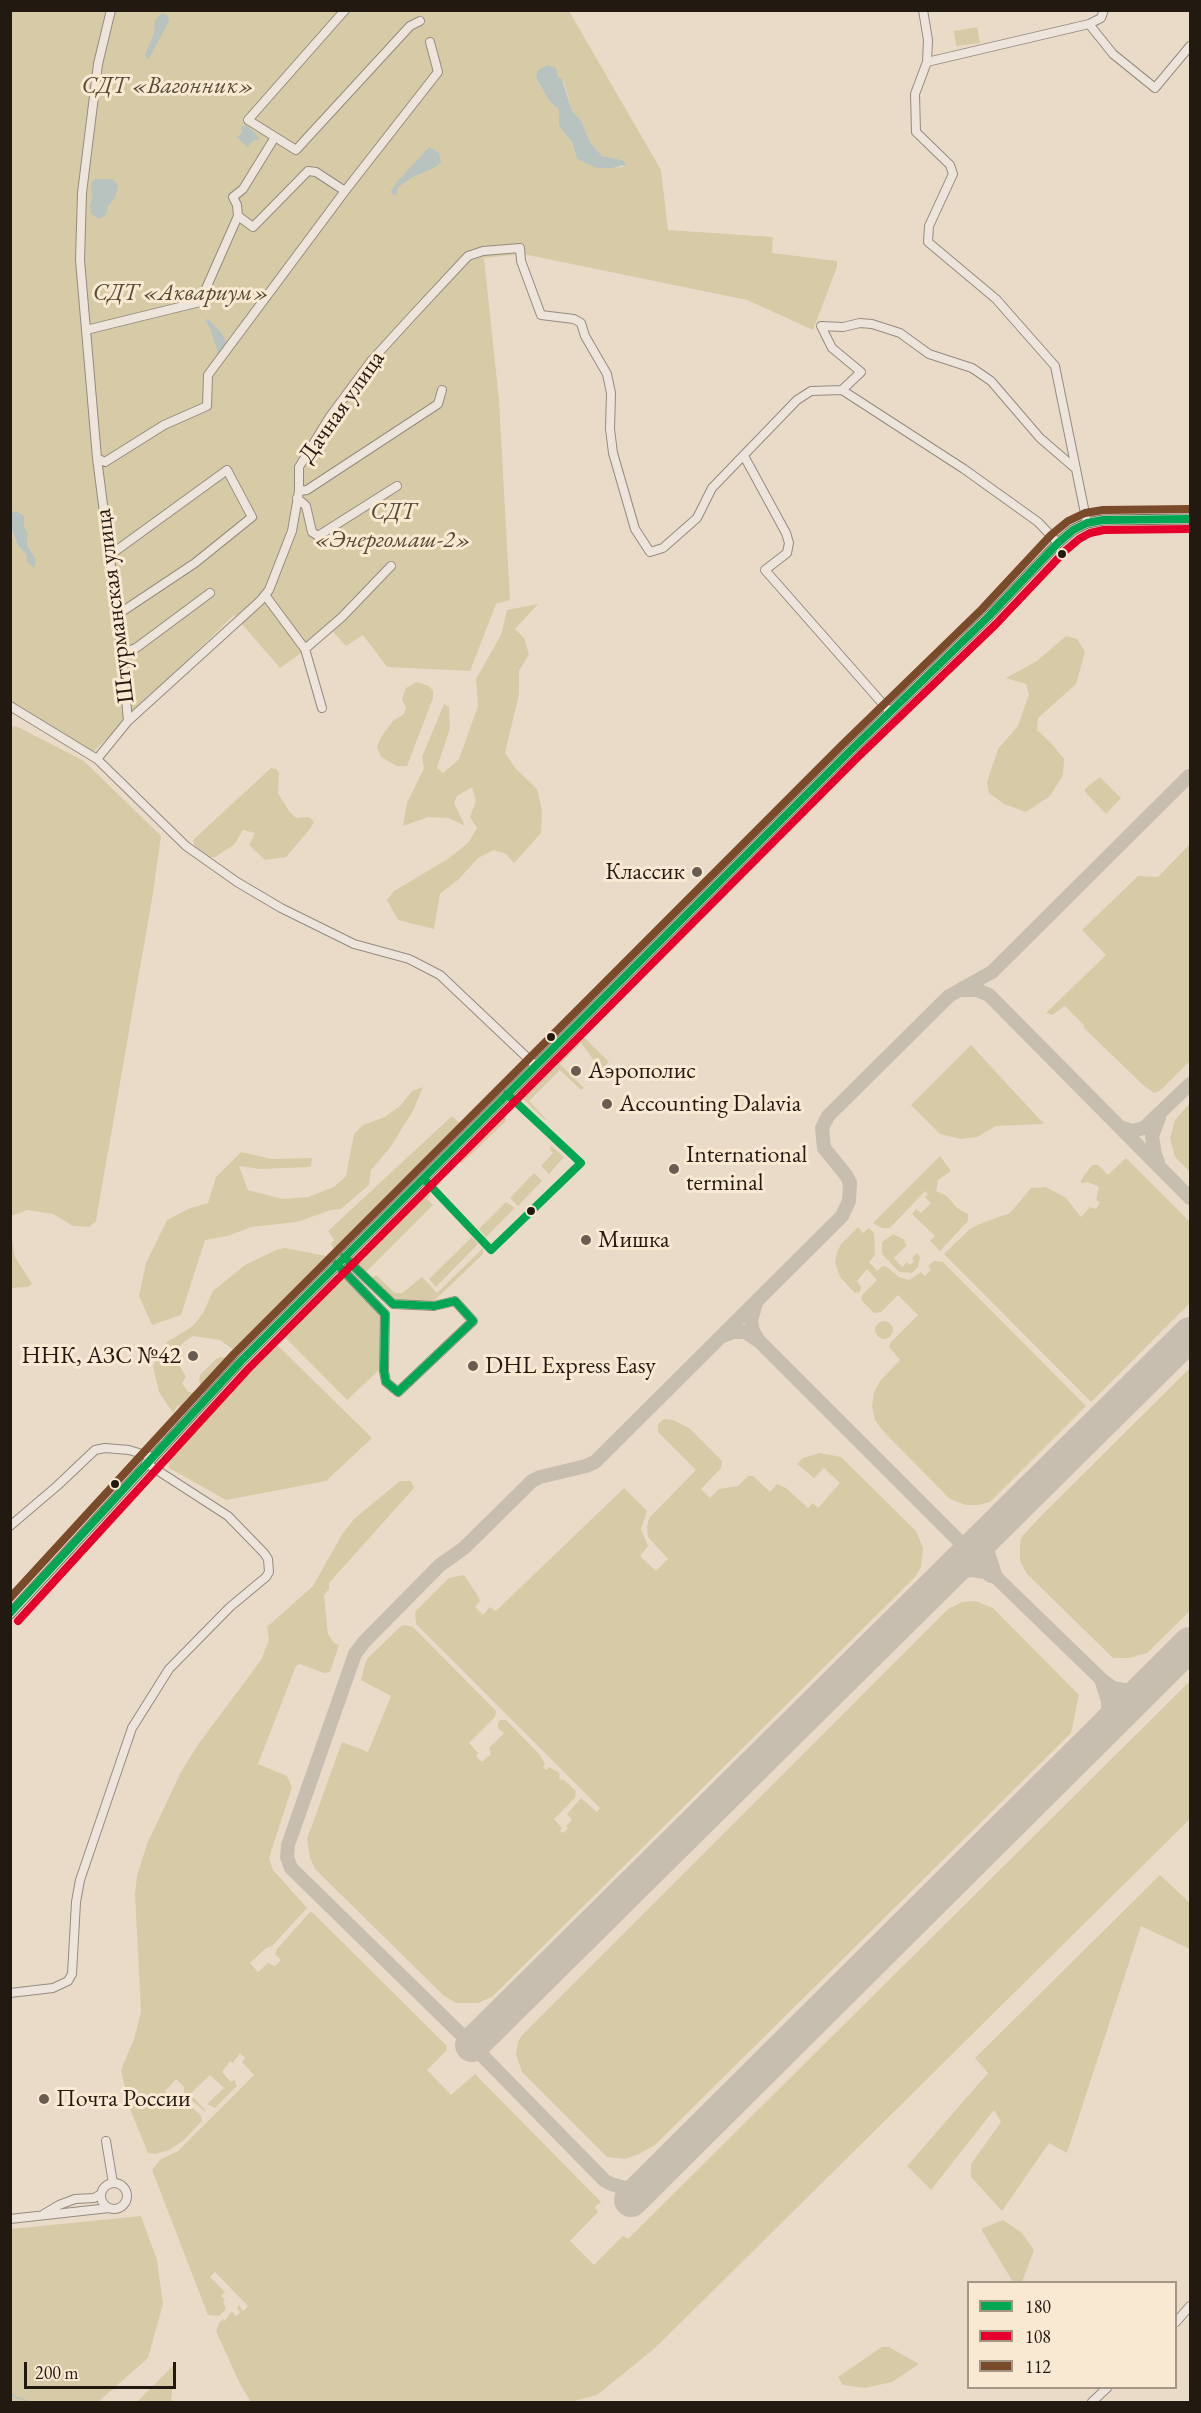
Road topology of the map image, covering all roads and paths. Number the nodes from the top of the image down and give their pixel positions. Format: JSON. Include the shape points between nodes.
{"nodes":[{"id":1,"x":111,"y":10,"type":"edge"},
{"id":2,"x":345,"y":10,"type":"edge"},
{"id":3,"x":923,"y":10,"type":"edge"},
{"id":4,"x":1104,"y":10,"type":"edge"},
{"id":5,"x":420,"y":21,"type":"dead end"},
{"id":6,"x":1089,"y":24,"type":"junction"},
{"id":7,"x":429,"y":42,"type":"dead end"},
{"id":8,"x":1191,"y":46,"type":"edge"},
{"id":9,"x":927,"y":62,"type":"junction"},
{"id":10,"x":275,"y":137,"type":"junction"},
{"id":11,"x":345,"y":191,"type":"junction"},
{"id":12,"x":238,"y":216,"type":"junction"},
{"id":13,"x":86,"y":330,"type":"junction"},
{"id":14,"x":442,"y":390,"type":"dead end"},
{"id":15,"x":842,"y":390,"type":"junction"},
{"id":16,"x":744,"y":456,"type":"junction"},
{"id":17,"x":97,"y":458,"type":"junction"},
{"id":18,"x":1076,"y":469,"type":"junction"},
{"id":19,"x":397,"y":486,"type":"dead end"},
{"id":20,"x":298,"y":495,"type":"junction"},
{"id":21,"x":1191,"y":519,"type":"edge"},
{"id":22,"x":1087,"y":523,"type":"junction"},
{"id":23,"x":1058,"y":543,"type":"junction"},
{"id":24,"x":110,"y":555,"type":"junction"},
{"id":25,"x":391,"y":566,"type":"dead end"},
{"id":26,"x":210,"y":593,"type":"dead end"},
{"id":27,"x":265,"y":595,"type":"junction"},
{"id":28,"x":117,"y":615,"type":"junction"},
{"id":29,"x":304,"y":649,"type":"junction"},
{"id":30,"x":122,"y":653,"type":"junction"},
{"id":31,"x":10,"y":706,"type":"edge"},
{"id":32,"x":322,"y":708,"type":"dead end"},
{"id":33,"x":890,"y":712,"type":"junction"},
{"id":34,"x":128,"y":721,"type":"junction"},
{"id":35,"x":97,"y":759,"type":"junction"},
{"id":36,"x":536,"y":1066,"type":"junction"},
{"id":37,"x":341,"y":1261,"type":"junction"},
{"id":38,"x":149,"y":1460,"type":"junction"},
{"id":39,"x":10,"y":1526,"type":"edge"},
{"id":40,"x":10,"y":1614,"type":"edge"},
{"id":41,"x":10,"y":1993,"type":"edge"},
{"id":42,"x":106,"y":2141,"type":"dead end"},
{"id":43,"x":113,"y":2183,"type":"junction"},
{"id":44,"x":101,"y":2194,"type":"junction"},
{"id":45,"x":109,"y":2208,"type":"junction"},
{"id":46,"x":40,"y":2216,"type":"junction"},
{"id":47,"x":10,"y":2219,"type":"edge"},
{"id":48,"x":1191,"y":2306,"type":"edge"},
{"id":49,"x":1177,"y":2321,"type":"edge"},
{"id":50,"x":1106,"y":2389,"type":"edge"},
{"id":51,"x":1092,"y":2403,"type":"edge"}],
"edges":[{"from":1,"to":13,"type":"street","name":"Штурманская улица","via":[[98,64],[82,193],[80,260]]},
{"from":2,"to":10,"type":"street","via":[[248,120]]},
{"from":3,"to":9,"type":"street"},
{"from":4,"to":6,"type":"street","via":[[1101,18]]},
{"from":5,"to":10,"type":"street","via":[[410,26],[296,150]]},
{"from":6,"to":8,"type":"street","via":[[1113,54],[1155,88]]},
{"from":6,"to":9,"type":"street"},
{"from":7,"to":11,"type":"street","via":[[438,72]]},
{"from":9,"to":18,"type":"street","via":[[915,94],[916,132],[950,165],[952,174],[929,226],[928,242],[996,299],[1055,366]]},
{"from":10,"to":12,"type":"street","via":[[243,189],[233,197]]},
{"from":11,"to":12,"type":"street","via":[[308,171],[253,227]]},
{"from":11,"to":17,"type":"street","via":[[208,375],[207,406],[164,425],[105,462]]},
{"from":12,"to":13,"type":"street","via":[[199,303]]},
{"from":13,"to":17,"type":"street","name":"Штурманская улица"},
{"from":14,"to":20,"type":"street","via":[[438,404]]},
{"from":15,"to":16,"type":"street","via":[[811,391],[797,400]]},
{"from":15,"to":18,"type":"street","via":[[861,372],[832,348],[820,326],[866,323],[900,333],[923,351],[972,368],[988,379],[1040,438]]},
{"from":15,"to":23,"type":"street","via":[[964,469],[1038,522]]},
{"from":16,"to":20,"type":"street","name":"Дачная улица","via":[[712,488],[697,518],[663,548],[650,552],[635,529],[614,456],[606,370],[578,321],[541,315],[520,248],[493,249],[468,256],[379,352],[329,418],[301,464]]},
{"from":16,"to":33,"type":"street","via":[[789,543],[788,554],[765,570]]},
{"from":17,"to":24,"type":"street","name":"Штурманская улица"},
{"from":18,"to":22,"type":"street"},
{"from":19,"to":20,"type":"street","via":[[318,536],[312,532],[306,506]]},
{"from":20,"to":27,"type":"street","name":"Дачная улица","via":[[292,531]]},
{"from":21,"to":22,"type":"main road","via":[[1117,518]]},
{"from":22,"to":23,"type":"main road"},
{"from":23,"to":33,"type":"main road"},
{"from":24,"to":28,"type":"street","name":"Штурманская улица"},
{"from":24,"to":28,"type":"street","via":[[227,470],[252,517],[195,563]]},
{"from":25,"to":29,"type":"street","via":[[342,617]]},
{"from":26,"to":30,"type":"street","via":[[136,648]]},
{"from":27,"to":29,"type":"street"},
{"from":27,"to":34,"type":"street","name":"Дачная улица"},
{"from":28,"to":30,"type":"street","name":"Штурманская улица"},
{"from":29,"to":32,"type":"street"},
{"from":30,"to":34,"type":"street","name":"Штурманская улица"},
{"from":31,"to":35,"type":"street"},
{"from":33,"to":36,"type":"main road"},
{"from":34,"to":35,"type":"street","name":"Штурманская улица"},
{"from":35,"to":36,"type":"street","via":[[205,862],[281,908],[354,944],[409,959],[440,975]]},
{"from":36,"to":37,"type":"main road"},
{"from":37,"to":37,"type":"street","via":[[385,1314],[384,1371],[386,1382],[398,1392],[473,1322],[456,1302],[435,1306],[393,1304]]},
{"from":37,"to":38,"type":"main road"},
{"from":38,"to":39,"type":"street","via":[[129,1450],[95,1450]]},
{"from":38,"to":40,"type":"main road"},
{"from":38,"to":41,"type":"street","via":[[228,1516],[264,1553],[269,1572],[169,1669],[132,1728],[80,1880],[72,1974],[68,1981],[53,1988]]},
{"from":42,"to":43,"type":"street"},
{"from":43,"to":44,"type":"street","via":[[105,2186]]},
{"from":43,"to":45,"type":"street","via":[[124,2188],[126,2200],[118,2208]]},
{"from":44,"to":45,"type":"street"},
{"from":44,"to":46,"type":"street","via":[[75,2199]]},
{"from":45,"to":46,"type":"street"},
{"from":46,"to":47,"type":"street"},
{"from":48,"to":49,"type":"street"},
{"from":50,"to":51,"type":"street"}]}
